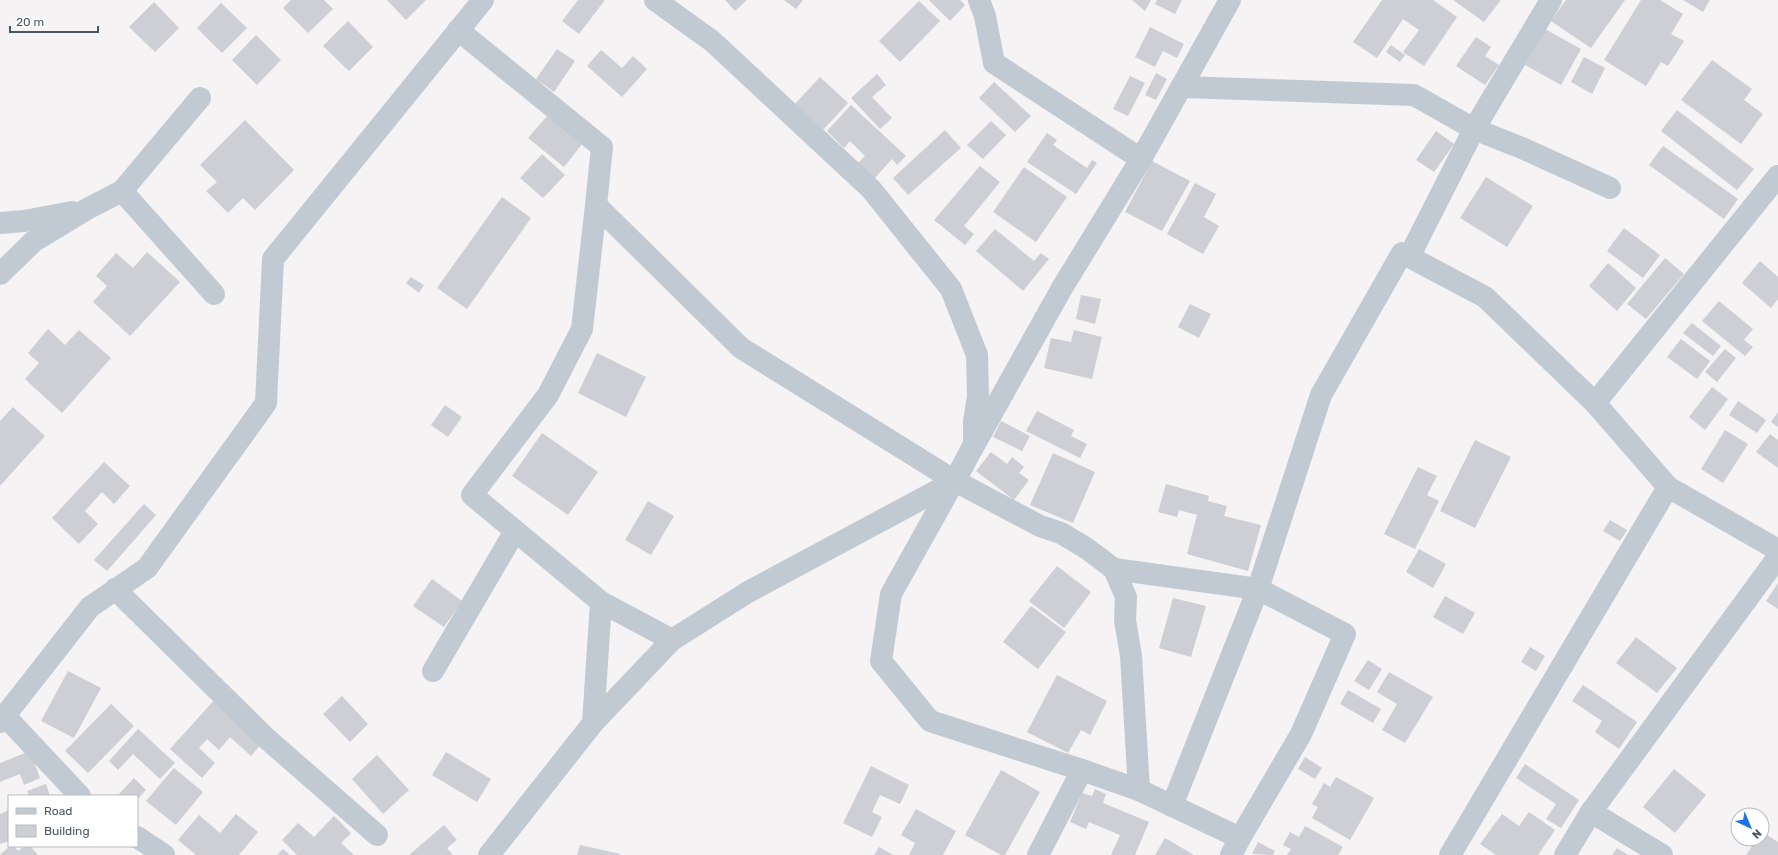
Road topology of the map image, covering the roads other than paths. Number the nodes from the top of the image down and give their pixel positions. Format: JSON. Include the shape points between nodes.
{"nodes":[{"id":1,"x":483,"y":0,"type":"edge"},
{"id":2,"x":655,"y":0,"type":"edge"},
{"id":3,"x":979,"y":0,"type":"edge"},
{"id":4,"x":1230,"y":0,"type":"edge"},
{"id":5,"x":1551,"y":0,"type":"edge"},
{"id":6,"x":458,"y":30,"type":"junction"},
{"id":7,"x":1182,"y":87,"type":"junction"},
{"id":8,"x":200,"y":98,"type":"dead end"},
{"id":9,"x":1474,"y":129,"type":"junction"},
{"id":10,"x":1141,"y":159,"type":"junction"},
{"id":11,"x":1778,"y":176,"type":"edge"},
{"id":12,"x":1610,"y":188,"type":"dead end"},
{"id":13,"x":122,"y":191,"type":"junction"},
{"id":14,"x":596,"y":205,"type":"junction"},
{"id":15,"x":87,"y":209,"type":"junction"},
{"id":16,"x":0,"y":223,"type":"edge"},
{"id":17,"x":1409,"y":257,"type":"junction"},
{"id":18,"x":0,"y":274,"type":"edge"},
{"id":19,"x":214,"y":294,"type":"dead end"},
{"id":20,"x":1595,"y":403,"type":"junction"},
{"id":21,"x":955,"y":481,"type":"junction"},
{"id":22,"x":1668,"y":487,"type":"junction"},
{"id":23,"x":515,"y":531,"type":"junction"},
{"id":24,"x":1778,"y":550,"type":"edge"},
{"id":25,"x":1778,"y":557,"type":"edge"},
{"id":26,"x":1114,"y":569,"type":"junction"},
{"id":27,"x":115,"y":589,"type":"junction"},
{"id":28,"x":1258,"y":589,"type":"junction"},
{"id":29,"x":601,"y":602,"type":"junction"},
{"id":30,"x":672,"y":640,"type":"junction"},
{"id":31,"x":433,"y":671,"type":"dead end"},
{"id":32,"x":3,"y":719,"type":"edge"},
{"id":33,"x":593,"y":723,"type":"junction"},
{"id":34,"x":1082,"y":770,"type":"junction"},
{"id":35,"x":1139,"y":790,"type":"junction"},
{"id":36,"x":79,"y":795,"type":"edge"},
{"id":37,"x":1172,"y":806,"type":"junction"},
{"id":38,"x":1591,"y":812,"type":"junction"},
{"id":39,"x":377,"y":835,"type":"dead end"},
{"id":40,"x":138,"y":838,"type":"edge"},
{"id":41,"x":1236,"y":846,"type":"edge"},
{"id":42,"x":164,"y":855,"type":"edge"},
{"id":43,"x":489,"y":855,"type":"edge"},
{"id":44,"x":1038,"y":855,"type":"edge"},
{"id":45,"x":1450,"y":855,"type":"edge"},
{"id":46,"x":1565,"y":855,"type":"edge"},
{"id":47,"x":1662,"y":855,"type":"edge"}],
"edges":[{"from":1,"to":6,"type":"street"},
{"from":2,"to":21,"type":"street","via":[[712,40],[871,189],[951,289],[977,355],[978,396],[974,444]]},
{"from":3,"to":10,"type":"street","via":[[985,16],[994,63]]},
{"from":4,"to":7,"type":"street"},
{"from":5,"to":9,"type":"street"},
{"from":6,"to":14,"type":"street","via":[[602,147]]},
{"from":6,"to":27,"type":"street","via":[[273,259],[266,403],[147,568]]},
{"from":7,"to":9,"type":"street","via":[[1414,95]]},
{"from":7,"to":10,"type":"street"},
{"from":8,"to":13,"type":"street"},
{"from":9,"to":12,"type":"street"},
{"from":9,"to":17,"type":"street"},
{"from":10,"to":21,"type":"street","via":[[1062,288]]},
{"from":11,"to":20,"type":"street"},
{"from":13,"to":15,"type":"street"},
{"from":13,"to":19,"type":"street"},
{"from":14,"to":21,"type":"street","via":[[741,348]]},
{"from":14,"to":23,"type":"street","via":[[582,329],[548,395],[472,495]]},
{"from":15,"to":16,"type":"street","via":[[24,222]]},
{"from":15,"to":18,"type":"street","via":[[34,241]]},
{"from":17,"to":20,"type":"street","via":[[1485,297]]},
{"from":17,"to":28,"type":"street","via":[[1402,253],[1321,395]]},
{"from":20,"to":22,"type":"street"},
{"from":21,"to":26,"type":"street","via":[[1040,526],[1061,533]]},
{"from":21,"to":30,"type":"street","via":[[748,592]]},
{"from":21,"to":34,"type":"street","via":[[891,594],[881,661],[930,721]]},
{"from":22,"to":24,"type":"street"},
{"from":22,"to":45,"type":"street"},
{"from":23,"to":29,"type":"street"},
{"from":23,"to":31,"type":"street"},
{"from":25,"to":38,"type":"street"},
{"from":26,"to":28,"type":"street"},
{"from":26,"to":35,"type":"street","via":[[1126,597],[1125,620],[1132,656]]},
{"from":27,"to":32,"type":"street","via":[[90,607]]},
{"from":27,"to":39,"type":"street","via":[[266,738]]},
{"from":28,"to":37,"type":"street"},
{"from":28,"to":41,"type":"street","via":[[1345,634],[1301,734]]},
{"from":29,"to":30,"type":"street"},
{"from":29,"to":33,"type":"street"},
{"from":30,"to":33,"type":"street"},
{"from":32,"to":36,"type":"street"},
{"from":33,"to":43,"type":"street"},
{"from":34,"to":35,"type":"street"},
{"from":34,"to":44,"type":"street"},
{"from":35,"to":37,"type":"street"},
{"from":37,"to":41,"type":"street"},
{"from":38,"to":46,"type":"street"},
{"from":38,"to":47,"type":"street"},
{"from":40,"to":42,"type":"street"}]}
